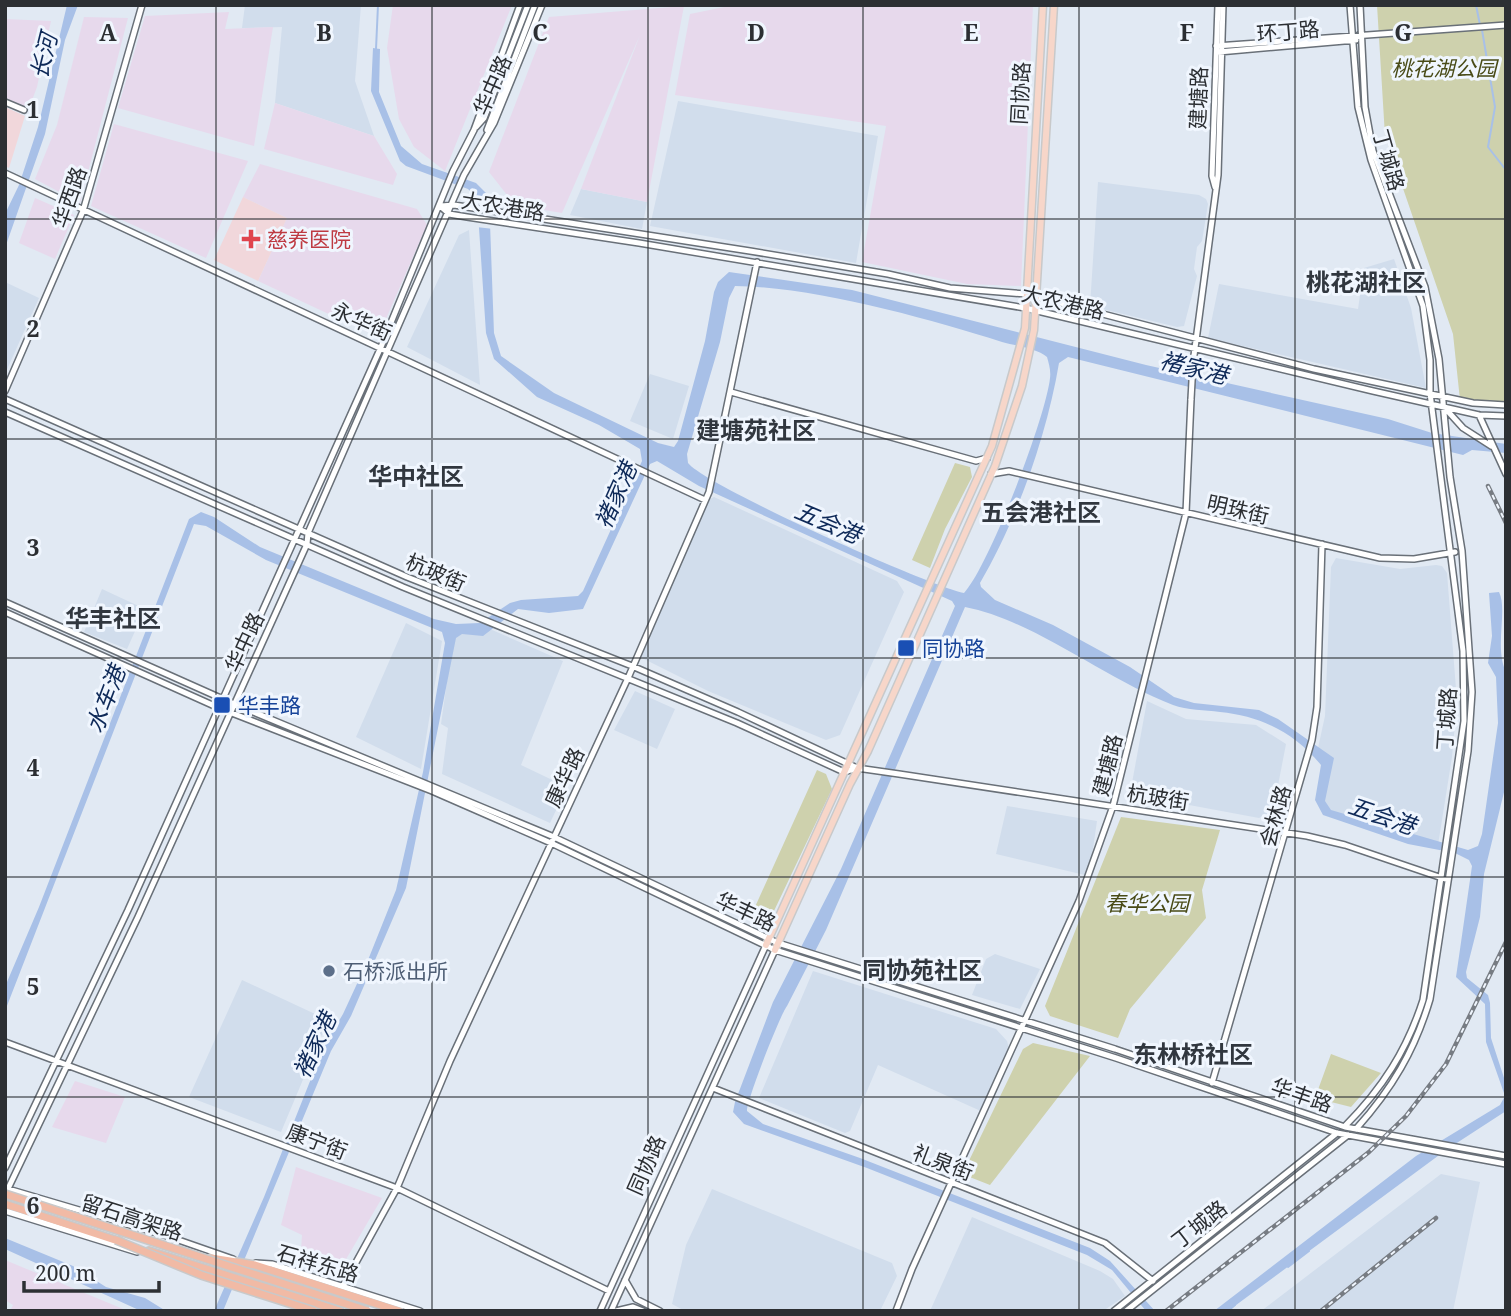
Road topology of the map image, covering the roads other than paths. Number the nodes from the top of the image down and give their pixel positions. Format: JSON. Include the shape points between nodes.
{"nodes":[{"id":1,"x":142,"y":5,"type":"edge"},
{"id":2,"x":520,"y":5,"type":"edge"},
{"id":3,"x":528,"y":5,"type":"edge"},
{"id":4,"x":536,"y":5,"type":"edge"},
{"id":5,"x":542,"y":5,"type":"edge"},
{"id":6,"x":1043,"y":5,"type":"edge"},
{"id":7,"x":1054,"y":5,"type":"edge"},
{"id":8,"x":1218,"y":5,"type":"edge"},
{"id":9,"x":1223,"y":5,"type":"edge"},
{"id":10,"x":1350,"y":5,"type":"edge"},
{"id":11,"x":1360,"y":5,"type":"edge"},
{"id":12,"x":1506,"y":25,"type":"edge"},
{"id":13,"x":1362,"y":37,"type":"junction"},
{"id":14,"x":1352,"y":38,"type":"junction"},
{"id":15,"x":1219,"y":49,"type":"junction"},
{"id":16,"x":5,"y":102,"type":"edge"},
{"id":17,"x":24,"y":110,"type":"dead end"},
{"id":18,"x":486,"y":120,"type":"junction"},
{"id":19,"x":474,"y":130,"type":"junction"},
{"id":20,"x":485,"y":137,"type":"junction"},
{"id":21,"x":5,"y":173,"type":"edge"},
{"id":22,"x":454,"y":205,"type":"junction"},
{"id":23,"x":440,"y":206,"type":"junction"},
{"id":24,"x":83,"y":211,"type":"junction"},
{"id":25,"x":449,"y":214,"type":"junction"},
{"id":26,"x":757,"y":262,"type":"junction"},
{"id":27,"x":1026,"y":294,"type":"junction"},
{"id":28,"x":1035,"y":296,"type":"junction"},
{"id":29,"x":1025,"y":308,"type":"junction"},
{"id":30,"x":1035,"y":311,"type":"junction"},
{"id":31,"x":1198,"y":341,"type":"junction"},
{"id":32,"x":381,"y":347,"type":"junction"},
{"id":33,"x":390,"y":350,"type":"junction"},
{"id":34,"x":1194,"y":350,"type":"junction"},
{"id":35,"x":5,"y":391,"type":"edge"},
{"id":36,"x":731,"y":392,"type":"junction"},
{"id":37,"x":1430,"y":393,"type":"junction"},
{"id":38,"x":1442,"y":396,"type":"junction"},
{"id":39,"x":5,"y":399,"type":"edge"},
{"id":40,"x":1431,"y":404,"type":"junction"},
{"id":41,"x":1506,"y":405,"type":"edge"},
{"id":42,"x":1443,"y":406,"type":"junction"},
{"id":43,"x":5,"y":412,"type":"edge"},
{"id":44,"x":1479,"y":415,"type":"junction"},
{"id":45,"x":1506,"y":416,"type":"edge"},
{"id":46,"x":1492,"y":446,"type":"junction"},
{"id":47,"x":987,"y":458,"type":"junction"},
{"id":48,"x":998,"y":459,"type":"junction"},
{"id":49,"x":976,"y":461,"type":"junction"},
{"id":50,"x":981,"y":471,"type":"junction"},
{"id":51,"x":1009,"y":471,"type":"junction"},
{"id":52,"x":992,"y":474,"type":"junction"},
{"id":53,"x":1506,"y":474,"type":"edge"},
{"id":54,"x":705,"y":500,"type":"junction"},
{"id":55,"x":1186,"y":513,"type":"junction"},
{"id":56,"x":299,"y":529,"type":"junction"},
{"id":57,"x":308,"y":533,"type":"junction"},
{"id":58,"x":295,"y":538,"type":"junction"},
{"id":59,"x":307,"y":544,"type":"junction"},
{"id":60,"x":1322,"y":544,"type":"junction"},
{"id":61,"x":1462,"y":551,"type":"junction"},
{"id":62,"x":1452,"y":553,"type":"junction"},
{"id":63,"x":5,"y":601,"type":"edge"},
{"id":64,"x":5,"y":612,"type":"edge"},
{"id":65,"x":632,"y":666,"type":"junction"},
{"id":66,"x":628,"y":678,"type":"junction"},
{"id":67,"x":223,"y":699,"type":"junction"},
{"id":68,"x":233,"y":704,"type":"junction"},
{"id":69,"x":219,"y":708,"type":"junction"},
{"id":70,"x":230,"y":712,"type":"junction"},
{"id":71,"x":849,"y":763,"type":"junction"},
{"id":72,"x":858,"y":768,"type":"junction"},
{"id":73,"x":844,"y":772,"type":"junction"},
{"id":74,"x":417,"y":782,"type":"junction"},
{"id":75,"x":433,"y":788,"type":"junction"},
{"id":76,"x":1113,"y":806,"type":"junction"},
{"id":77,"x":1287,"y":833,"type":"junction"},
{"id":78,"x":554,"y":836,"type":"junction"},
{"id":79,"x":551,"y":843,"type":"junction"},
{"id":80,"x":1440,"y":878,"type":"junction"},
{"id":81,"x":1448,"y":880,"type":"junction"},
{"id":82,"x":767,"y":942,"type":"junction"},
{"id":83,"x":776,"y":946,"type":"junction"},
{"id":84,"x":818,"y":959,"type":"junction"},
{"id":85,"x":1027,"y":1021,"type":"junction"},
{"id":86,"x":1023,"y":1029,"type":"junction"},
{"id":87,"x":5,"y":1042,"type":"edge"},
{"id":88,"x":56,"y":1062,"type":"junction"},
{"id":89,"x":68,"y":1066,"type":"junction"},
{"id":90,"x":1213,"y":1082,"type":"junction"},
{"id":91,"x":713,"y":1088,"type":"junction"},
{"id":92,"x":1210,"y":1089,"type":"junction"},
{"id":93,"x":1345,"y":1127,"type":"junction"},
{"id":94,"x":1356,"y":1128,"type":"junction"},
{"id":95,"x":1337,"y":1133,"type":"junction"},
{"id":96,"x":1348,"y":1135,"type":"junction"},
{"id":97,"x":1506,"y":1156,"type":"edge"},
{"id":98,"x":1506,"y":1164,"type":"edge"},
{"id":99,"x":5,"y":1168,"type":"edge"},
{"id":100,"x":951,"y":1182,"type":"junction"},
{"id":101,"x":397,"y":1188,"type":"junction"},
{"id":102,"x":6,"y":1191,"type":"edge"},
{"id":103,"x":5,"y":1204,"type":"edge"},
{"id":104,"x":5,"y":1211,"type":"edge"},
{"id":105,"x":116,"y":1240,"type":"junction"},
{"id":106,"x":193,"y":1256,"type":"junction"},
{"id":107,"x":625,"y":1280,"type":"junction"},
{"id":108,"x":1153,"y":1281,"type":"junction"},
{"id":109,"x":343,"y":1286,"type":"junction"},
{"id":110,"x":609,"y":1291,"type":"junction"},
{"id":111,"x":1132,"y":1302,"type":"junction"},
{"id":112,"x":313,"y":1311,"type":"edge"},
{"id":113,"x":340,"y":1311,"type":"edge"},
{"id":114,"x":368,"y":1311,"type":"edge"},
{"id":115,"x":398,"y":1311,"type":"edge"},
{"id":116,"x":420,"y":1311,"type":"edge"},
{"id":117,"x":600,"y":1311,"type":"edge"},
{"id":118,"x":614,"y":1311,"type":"edge"},
{"id":119,"x":643,"y":1311,"type":"edge"},
{"id":120,"x":660,"y":1311,"type":"edge"},
{"id":121,"x":896,"y":1311,"type":"edge"},
{"id":122,"x":1114,"y":1311,"type":"edge"},
{"id":123,"x":1126,"y":1311,"type":"edge"}],
"edges":[{"from":1,"to":24,"type":"main road","name":"华西路"},
{"from":2,"to":19,"type":"main road","name":"华中路"},
{"from":3,"to":18,"type":"main road","name":"华中路"},
{"from":4,"to":18,"type":"main road","name":"华中路"},
{"from":5,"to":20,"type":"main road","name":"华中路"},
{"from":6,"to":27,"type":"main road","name":"同协路"},
{"from":7,"to":28,"type":"main road","name":"同协路"},
{"from":8,"to":15,"type":"main road","name":"建塘路"},
{"from":9,"to":15,"type":"main road","name":"建塘路"},
{"from":10,"to":14,"type":"main road","name":"丁城路"},
{"from":11,"to":13,"type":"main road","name":"丁城路"},
{"from":12,"to":13,"type":"main road","name":"环丁路"},
{"from":13,"to":14,"type":"main road","name":"环丁路"},
{"from":13,"to":38,"type":"main road","name":"丁城路","via":[[1365,107],[1373,151],[1425,287]]},
{"from":14,"to":15,"type":"main road","name":"环丁路"},
{"from":14,"to":37,"type":"main road","name":"丁城路","via":[[1358,107],[1371,160],[1423,306]]},
{"from":15,"to":31,"type":"main road","name":"建塘路","via":[[1216,190]]},
{"from":16,"to":17,"type":"main road"},
{"from":18,"to":19,"type":"main road","name":"华中路"},
{"from":18,"to":20,"type":"main road","name":"华中路"},
{"from":19,"to":23,"type":"main road","name":"华中路"},
{"from":20,"to":22,"type":"main road","name":"华中路"},
{"from":21,"to":24,"type":"main road","name":"永华街"},
{"from":22,"to":23,"type":"main road","name":"大农港路"},
{"from":22,"to":25,"type":"main road","name":"华中路"},
{"from":22,"to":27,"type":"main road","name":"大农港路","via":[[847,267],[950,288]]},
{"from":23,"to":25,"type":"main road","name":"大农港路"},
{"from":23,"to":32,"type":"main road","name":"华中路"},
{"from":24,"to":32,"type":"main road","name":"永华街"},
{"from":24,"to":35,"type":"main road","name":"华西路"},
{"from":25,"to":26,"type":"main road","name":"大农港路"},
{"from":25,"to":33,"type":"main road","name":"华中路"},
{"from":26,"to":29,"type":"main road","name":"大农港路"},
{"from":26,"to":36,"type":"main road","name":"康华路"},
{"from":27,"to":28,"type":"main road","name":"大农港路"},
{"from":27,"to":29,"type":"main road","name":"同协路"},
{"from":28,"to":30,"type":"main road","name":"同协路"},
{"from":28,"to":31,"type":"main road","name":"大农港路"},
{"from":29,"to":30,"type":"main road","name":"大农港路"},
{"from":29,"to":47,"type":"main road","name":"同协路","via":[[1020,355]]},
{"from":30,"to":34,"type":"main road","name":"大农港路"},
{"from":30,"to":48,"type":"main road","name":"同协路","via":[[1029,356]]},
{"from":31,"to":34,"type":"main road","name":"建塘路"},
{"from":31,"to":37,"type":"main road","name":"大农港路"},
{"from":32,"to":33,"type":"main road","name":"永华街"},
{"from":32,"to":56,"type":"main road","name":"华中路"},
{"from":33,"to":54,"type":"main road","name":"永华街"},
{"from":33,"to":57,"type":"main road","name":"华中路"},
{"from":34,"to":40,"type":"main road","name":"大农港路"},
{"from":34,"to":55,"type":"main road","name":"建塘路","bridge":true},
{"from":36,"to":49,"type":"main road"},
{"from":36,"to":54,"type":"main road","name":"康华路"},
{"from":37,"to":38,"type":"main road","name":"大农港路"},
{"from":37,"to":40,"type":"main road","name":"丁城路"},
{"from":38,"to":41,"type":"main road","name":"大农港路"},
{"from":38,"to":42,"type":"main road","name":"丁城路"},
{"from":39,"to":56,"type":"main road","name":"杭玻街"},
{"from":40,"to":42,"type":"main road","name":"大农港路"},
{"from":40,"to":62,"type":"main road","name":"丁城路"},
{"from":42,"to":44,"type":"main road","name":"大农港路"},
{"from":42,"to":46,"type":"main road","via":[[1463,428]]},
{"from":42,"to":61,"type":"main road","name":"丁城路"},
{"from":43,"to":58,"type":"main road","name":"杭玻街"},
{"from":44,"to":45,"type":"main road","name":"大农港路"},
{"from":44,"to":46,"type":"main road"},
{"from":46,"to":53,"type":"main road"},
{"from":47,"to":49,"type":"main road"},
{"from":47,"to":50,"type":"main road","name":"同协路"},
{"from":48,"to":51,"type":"main road"},
{"from":48,"to":52,"type":"main road","name":"同协路"},
{"from":49,"to":50,"type":"main road"},
{"from":50,"to":71,"type":"main road","name":"同协路"},
{"from":51,"to":52,"type":"main road","name":"明珠街"},
{"from":51,"to":55,"type":"main road","name":"明珠街"},
{"from":52,"to":72,"type":"main road","name":"同协路"},
{"from":54,"to":65,"type":"main road","name":"康华路"},
{"from":55,"to":60,"type":"main road","name":"明珠街"},
{"from":55,"to":76,"type":"main road","name":"建塘路"},
{"from":56,"to":57,"type":"main road","name":"杭玻街"},
{"from":56,"to":58,"type":"main road","name":"华中路"},
{"from":57,"to":59,"type":"main road","name":"华中路"},
{"from":57,"to":65,"type":"main road","name":"杭玻街"},
{"from":58,"to":59,"type":"main road","name":"杭玻街"},
{"from":58,"to":67,"type":"main road","name":"华中路"},
{"from":59,"to":66,"type":"main road","name":"杭玻街"},
{"from":59,"to":68,"type":"main road","name":"华中路"},
{"from":60,"to":62,"type":"main road","name":"明珠街","via":[[1397,560]]},
{"from":60,"to":77,"type":"main road","name":"会林路","via":[[1315,723]]},
{"from":61,"to":62,"type":"main road","name":"明珠街"},
{"from":61,"to":81,"type":"main road","name":"丁城路","via":[[1472,692],[1468,751]]},
{"from":62,"to":80,"type":"main road","name":"丁城路","via":[[1465,694]]},
{"from":63,"to":67,"type":"main road","name":"华丰路"},
{"from":64,"to":69,"type":"main road","name":"华丰路"},
{"from":65,"to":66,"type":"main road","name":"康华路"},
{"from":65,"to":71,"type":"main road","name":"杭玻街"},
{"from":66,"to":73,"type":"main road","name":"杭玻街"},
{"from":66,"to":78,"type":"main road","name":"康华路"},
{"from":67,"to":68,"type":"main road","name":"华丰路"},
{"from":67,"to":69,"type":"main road","name":"华中路"},
{"from":68,"to":70,"type":"main road","name":"华中路"},
{"from":68,"to":74,"type":"main road","name":"华丰路"},
{"from":69,"to":70,"type":"main road","name":"华丰路"},
{"from":69,"to":88,"type":"main road","name":"华中路"},
{"from":70,"to":74,"type":"main road","name":"华丰路"},
{"from":70,"to":89,"type":"main road","name":"华中路"},
{"from":71,"to":72,"type":"main road","name":"杭玻街"},
{"from":71,"to":73,"type":"main road","name":"同协路"},
{"from":72,"to":73,"type":"main road","name":"杭玻街"},
{"from":72,"to":76,"type":"main road","name":"杭玻街"},
{"from":72,"to":83,"type":"main road","name":"同协路"},
{"from":73,"to":82,"type":"main road","name":"同协路"},
{"from":74,"to":75,"type":"main road","name":"华丰路"},
{"from":75,"to":78,"type":"main road","name":"华丰路"},
{"from":75,"to":79,"type":"main road","name":"华丰路"},
{"from":76,"to":77,"type":"main road","name":"杭玻街"},
{"from":76,"to":85,"type":"main road","name":"建塘路","via":[[1079,901]]},
{"from":77,"to":80,"type":"main road","name":"杭玻街","via":[[1345,845]]},
{"from":77,"to":90,"type":"main road","name":"会林路"},
{"from":78,"to":79,"type":"main road","name":"康华路"},
{"from":78,"to":82,"type":"main road","name":"华丰路"},
{"from":79,"to":82,"type":"main road","name":"华丰路"},
{"from":79,"to":101,"type":"main road","name":"康华路"},
{"from":80,"to":81,"type":"main road","name":"杭玻街"},
{"from":80,"to":93,"type":"main road","name":"丁城路","via":[[1432,951],[1413,1032],[1378,1090]]},
{"from":81,"to":94,"type":"main road","name":"丁城路","via":[[1430,999],[1420,1033],[1400,1074]]},
{"from":82,"to":83,"type":"main road","name":"华丰路"},
{"from":82,"to":110,"type":"main road","name":"同协路"},
{"from":83,"to":84,"type":"main road","name":"华丰路"},
{"from":83,"to":84,"type":"main road","name":"华丰路","via":[[796,957]]},
{"from":83,"to":91,"type":"main road","name":"同协路"},
{"from":84,"to":85,"type":"main road","name":"华丰路"},
{"from":84,"to":86,"type":"main road","name":"华丰路"},
{"from":85,"to":86,"type":"main road","name":"建塘路"},
{"from":85,"to":90,"type":"main road","name":"华丰路"},
{"from":86,"to":92,"type":"main road","name":"华丰路"},
{"from":86,"to":100,"type":"main road","name":"建塘路"},
{"from":87,"to":88,"type":"main road","name":"康宁街"},
{"from":88,"to":89,"type":"main road","name":"康宁街"},
{"from":88,"to":99,"type":"main road","name":"华中路"},
{"from":89,"to":101,"type":"main road","name":"康宁街"},
{"from":89,"to":102,"type":"main road","name":"华中路"},
{"from":90,"to":92,"type":"main road","name":"会林路"},
{"from":90,"to":93,"type":"main road","name":"华丰路"},
{"from":91,"to":100,"type":"main road","name":"礼泉街"},
{"from":91,"to":107,"type":"main road","name":"同协路"},
{"from":92,"to":95,"type":"main road","name":"华丰路"},
{"from":93,"to":94,"type":"main road","name":"华丰路"},
{"from":93,"to":95,"type":"main road","name":"丁城路"},
{"from":94,"to":96,"type":"main road","name":"丁城路"},
{"from":94,"to":97,"type":"main road","name":"华丰路"},
{"from":95,"to":96,"type":"main road","name":"华丰路"},
{"from":95,"to":108,"type":"main road","name":"丁城路"},
{"from":96,"to":98,"type":"main road","name":"华丰路"},
{"from":96,"to":111,"type":"main road","name":"丁城路"},
{"from":100,"to":108,"type":"main road","name":"礼泉街","via":[[1105,1243]]},
{"from":100,"to":121,"type":"main road","name":"建塘路"},
{"from":101,"to":109,"type":"main road","name":"康华路"},
{"from":101,"to":110,"type":"main road","name":"康宁街"},
{"from":102,"to":106,"type":"highway","name":"留石高架路","bridge":true},
{"from":102,"to":109,"type":"main road","name":"石祥东路","via":[[167,1236],[234,1260],[272,1264]]},
{"from":103,"to":105,"type":"highway","name":"留石高架路"},
{"from":104,"to":112,"type":"main road","bridge":true},
{"from":105,"to":112,"type":"highway","bridge":true,"via":[[201,1275]]},
{"from":105,"to":113,"type":"highway","name":"留石高架路","bridge":true},
{"from":106,"to":114,"type":"highway","name":"留石高架路","bridge":true},
{"from":106,"to":115,"type":"highway","bridge":true,"via":[[255,1265]]},
{"from":107,"to":118,"type":"main road","name":"同协路"},
{"from":107,"to":120,"type":"main road","via":[[636,1298]]},
{"from":108,"to":111,"type":"main road","name":"丁城路"},
{"from":109,"to":116,"type":"main road","name":"石祥东路"},
{"from":110,"to":117,"type":"main road","name":"同协路"},
{"from":111,"to":122,"type":"main road","name":"丁城路"},
{"from":111,"to":123,"type":"main road","name":"丁城路"},
{"from":118,"to":119,"type":"main road","via":[[633,1307]]}]}
